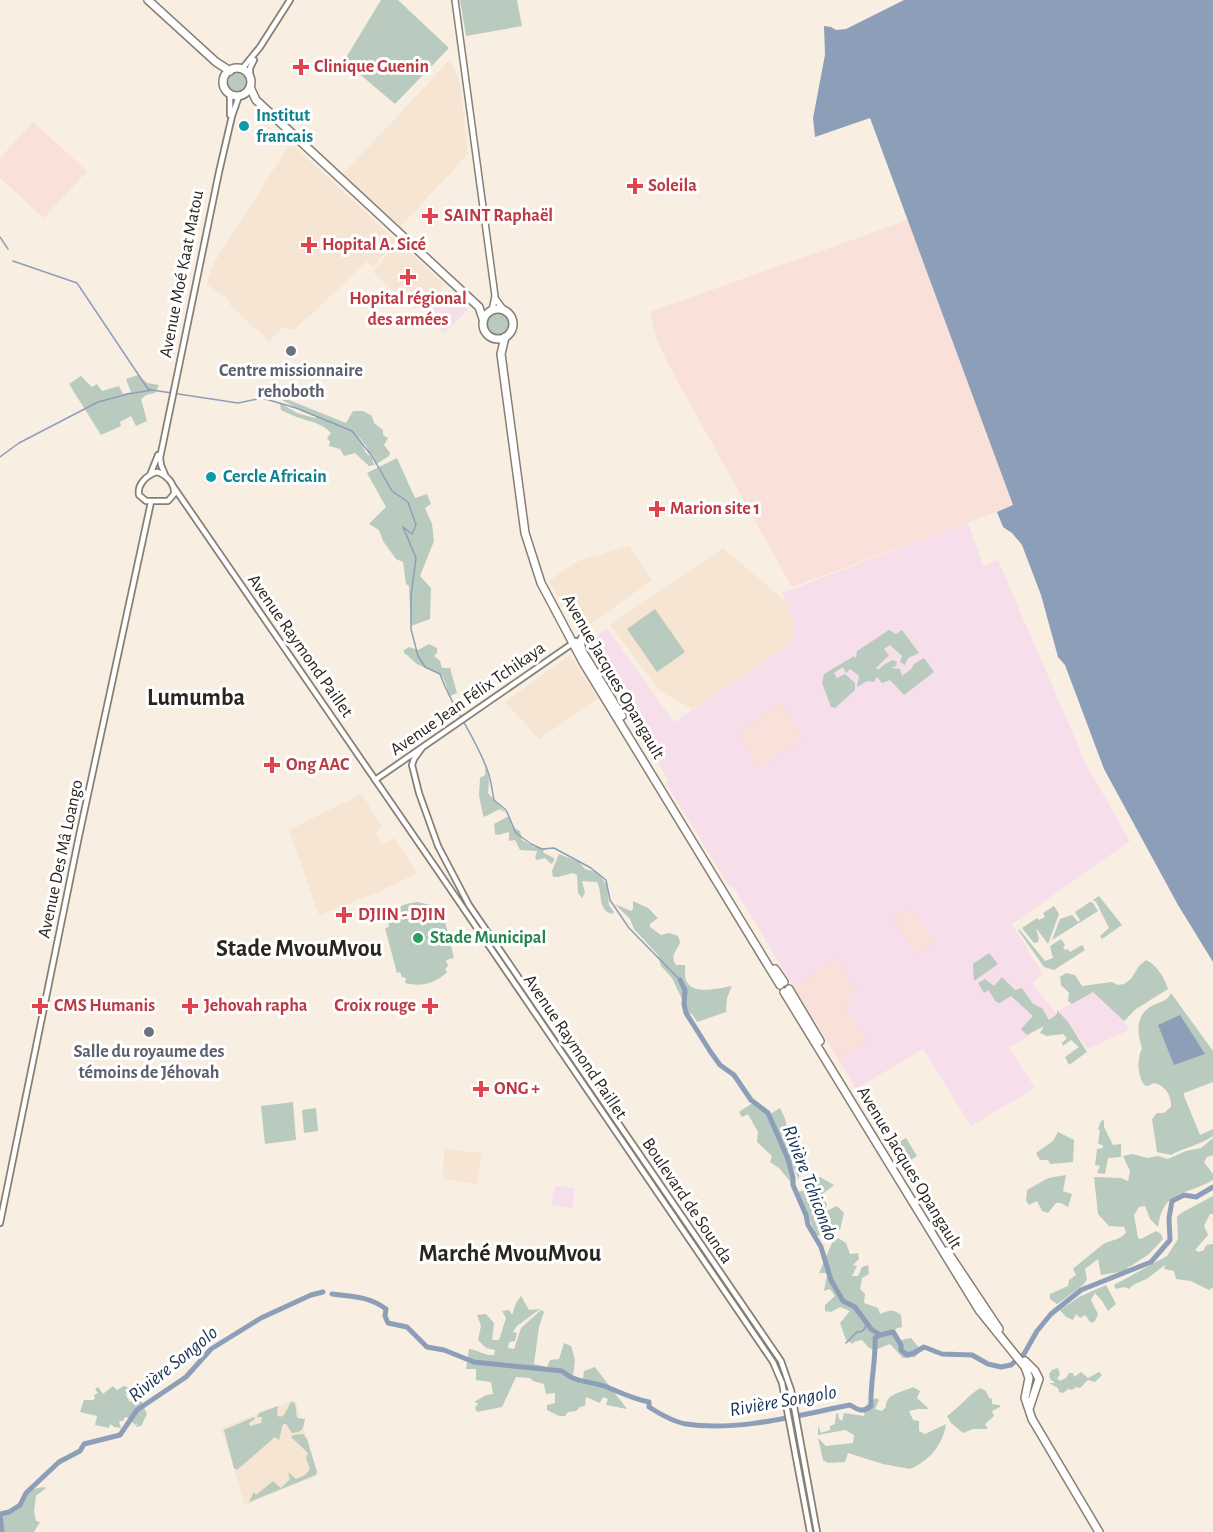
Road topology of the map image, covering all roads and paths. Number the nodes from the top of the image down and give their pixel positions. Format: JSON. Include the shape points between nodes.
{"nodes":[{"id":1,"x":148,"y":0,"type":"edge"},
{"id":2,"x":290,"y":0,"type":"edge"},
{"id":3,"x":455,"y":0,"type":"edge"},
{"id":4,"x":260,"y":47,"type":"junction"},
{"id":5,"x":216,"y":62,"type":"junction"},
{"id":6,"x":242,"y":69,"type":"junction"},
{"id":7,"x":230,"y":70,"type":"junction"},
{"id":8,"x":250,"y":77,"type":"junction"},
{"id":9,"x":224,"y":78,"type":"junction"},
{"id":10,"x":250,"y":87,"type":"junction"},
{"id":11,"x":230,"y":94,"type":"junction"},
{"id":12,"x":241,"y":95,"type":"junction"},
{"id":13,"x":256,"y":100,"type":"junction"},
{"id":14,"x":495,"y":296,"type":"junction"},
{"id":15,"x":479,"y":307,"type":"junction"},
{"id":16,"x":503,"y":309,"type":"junction"},
{"id":17,"x":491,"y":310,"type":"junction"},
{"id":18,"x":483,"y":319,"type":"junction"},
{"id":19,"x":489,"y":337,"type":"junction"},
{"id":20,"x":505,"y":337,"type":"junction"},
{"id":21,"x":501,"y":354,"type":"junction"},
{"id":22,"x":159,"y":458,"type":"junction"},
{"id":23,"x":150,"y":475,"type":"junction"},
{"id":24,"x":166,"y":477,"type":"junction"},
{"id":25,"x":173,"y":486,"type":"junction"},
{"id":26,"x":179,"y":494,"type":"junction"},
{"id":27,"x":172,"y":498,"type":"junction"},
{"id":28,"x":151,"y":502,"type":"junction"},
{"id":29,"x":585,"y":634,"type":"dead end"},
{"id":30,"x":574,"y":642,"type":"junction"},
{"id":31,"x":582,"y":650,"type":"junction"},
{"id":32,"x":422,"y":748,"type":"junction"},
{"id":33,"x":406,"y":759,"type":"junction"},
{"id":34,"x":412,"y":765,"type":"junction"},
{"id":35,"x":375,"y":780,"type":"junction"},
{"id":36,"x":782,"y":983,"type":"junction"},
{"id":37,"x":0,"y":1223,"type":"edge"},
{"id":38,"x":1024,"y":1362,"type":"junction"},
{"id":39,"x":1029,"y":1412,"type":"junction"},
{"id":40,"x":810,"y":1532,"type":"edge"},
{"id":41,"x":817,"y":1532,"type":"edge"},
{"id":42,"x":1099,"y":1532,"type":"edge"}],
"edges":[{"from":1,"to":5,"type":"highway"},
{"from":2,"to":4,"type":"main road"},
{"from":3,"to":14,"type":"main road"},
{"from":4,"to":6,"type":"main road"},
{"from":4,"to":8,"type":"main road","via":[[250,65]]},
{"from":5,"to":7,"type":"highway"},
{"from":5,"to":9,"type":"highway"},
{"from":6,"to":7,"type":"highway"},
{"from":6,"to":8,"type":"highway"},
{"from":7,"to":9,"type":"highway"},
{"from":8,"to":10,"type":"highway"},
{"from":9,"to":11,"type":"highway"},
{"from":10,"to":12,"type":"highway"},
{"from":10,"to":13,"type":"highway"},
{"from":11,"to":12,"type":"highway"},
{"from":11,"to":22,"type":"main road","name":"Avenue Moé Kaat Matou","via":[[230,116]]},
{"from":12,"to":13,"type":"highway"},
{"from":12,"to":22,"type":"main road","name":"Avenue Moé Kaat Matou","via":[[232,116]]},
{"from":13,"to":15,"type":"highway"},
{"from":14,"to":16,"type":"main road"},
{"from":14,"to":17,"type":"main road"},
{"from":15,"to":17,"type":"highway"},
{"from":15,"to":18,"type":"highway"},
{"from":16,"to":17,"type":"highway"},
{"from":16,"to":20,"type":"highway","via":[[513,324]]},
{"from":17,"to":18,"type":"highway"},
{"from":18,"to":19,"type":"highway","via":[[483,329]]},
{"from":19,"to":20,"type":"highway"},
{"from":19,"to":21,"type":"highway"},
{"from":20,"to":21,"type":"highway"},
{"from":21,"to":30,"type":"highway","name":"Avenue Jacques Opangault","via":[[525,533],[539,577]]},
{"from":22,"to":23,"type":"main road"},
{"from":22,"to":24,"type":"main road"},
{"from":23,"to":24,"type":"main road","via":[[157,472]]},
{"from":23,"to":28,"type":"main road","via":[[138,492]]},
{"from":24,"to":25,"type":"main road"},
{"from":25,"to":26,"type":"main road","name":"Avenue Raymond Paillet"},
{"from":25,"to":27,"type":"main road"},
{"from":26,"to":27,"type":"main road"},
{"from":26,"to":35,"type":"main road","name":"Avenue Raymond Paillet"},
{"from":27,"to":28,"type":"main road"},
{"from":28,"to":37,"type":"main road","name":"Avenue Des Mâ Loango"},
{"from":29,"to":31,"type":"highway","via":[[580,642]]},
{"from":30,"to":31,"type":"highway"},
{"from":30,"to":32,"type":"main road","name":"Avenue Jean Félix Tchikaya"},
{"from":30,"to":36,"type":"highway","name":"Avenue Jacques Opangault"},
{"from":31,"to":36,"type":"highway"},
{"from":32,"to":33,"type":"main road","name":"Avenue Jean Félix Tchikaya"},
{"from":32,"to":34,"type":"main road"},
{"from":33,"to":34,"type":"main road"},
{"from":33,"to":35,"type":"main road","name":"Avenue Jean Félix Tchikaya"},
{"from":34,"to":41,"type":"main road","name":"Boulevard de Sounda","via":[[431,830],[469,905],[786,1372]]},
{"from":35,"to":40,"type":"main road","name":"Avenue Raymond Paillet","via":[[776,1368]]},
{"from":36,"to":38,"type":"highway","name":"Avenue Jacques Opangault","via":[[789,985],[787,991],[978,1310]]},
{"from":38,"to":39,"type":"highway","via":[[1029,1378],[1025,1398]]},
{"from":38,"to":39,"type":"highway","name":"Avenue Jacques Opangault","via":[[1038,1377]]},
{"from":39,"to":42,"type":"highway"}]}
